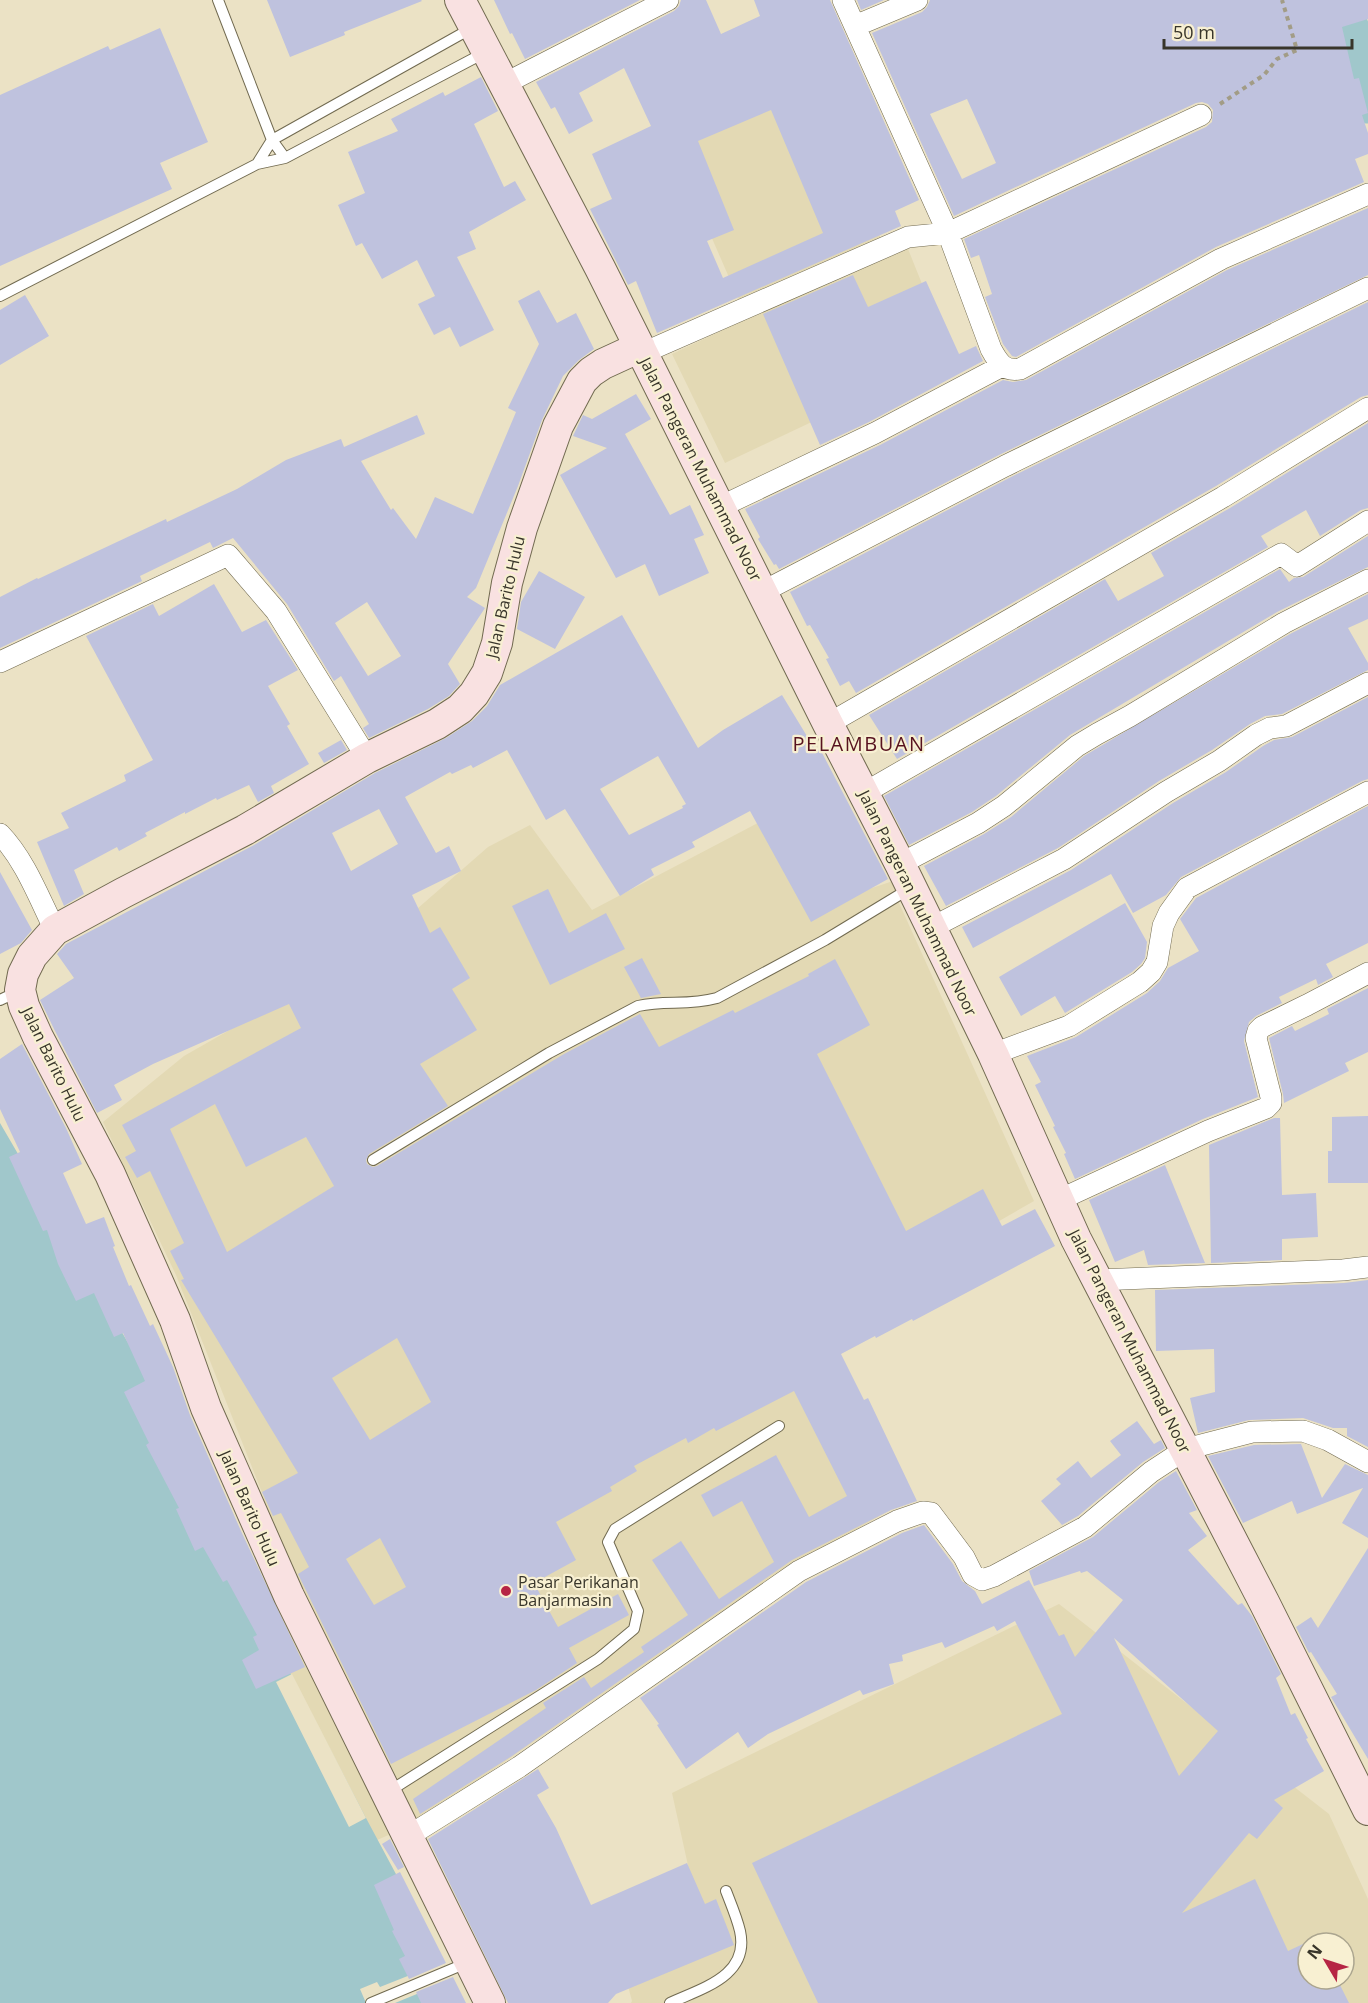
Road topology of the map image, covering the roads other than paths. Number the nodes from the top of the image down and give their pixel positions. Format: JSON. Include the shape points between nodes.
{"nodes":[{"id":1,"x":218,"y":0,"type":"edge"},
{"id":2,"x":460,"y":0,"type":"edge"},
{"id":3,"x":668,"y":0,"type":"edge"},
{"id":4,"x":843,"y":0,"type":"edge"},
{"id":5,"x":917,"y":0,"type":"edge"},
{"id":6,"x":855,"y":26,"type":"junction"},
{"id":7,"x":481,"y":39,"type":"junction"},
{"id":8,"x":504,"y":84,"type":"junction"},
{"id":9,"x":1201,"y":115,"type":"road end"},
{"id":10,"x":272,"y":140,"type":"junction"},
{"id":11,"x":285,"y":158,"type":"junction"},
{"id":12,"x":257,"y":164,"type":"junction"},
{"id":13,"x":1368,"y":194,"type":"edge"},
{"id":14,"x":948,"y":233,"type":"junction"},
{"id":15,"x":1368,"y":288,"type":"edge"},
{"id":16,"x":0,"y":296,"type":"edge"},
{"id":17,"x":641,"y":350,"type":"junction"},
{"id":18,"x":1002,"y":366,"type":"junction"},
{"id":19,"x":1368,"y":408,"type":"edge"},
{"id":20,"x":720,"y":507,"type":"junction"},
{"id":21,"x":1368,"y":521,"type":"edge"},
{"id":22,"x":1368,"y":580,"type":"edge"},
{"id":23,"x":762,"y":592,"type":"junction"},
{"id":24,"x":0,"y":662,"type":"edge"},
{"id":25,"x":1368,"y":683,"type":"edge"},
{"id":26,"x":828,"y":724,"type":"junction"},
{"id":27,"x":367,"y":758,"type":"junction"},
{"id":28,"x":1368,"y":792,"type":"edge"},
{"id":29,"x":864,"y":793,"type":"junction"},
{"id":30,"x":0,"y":834,"type":"edge"},
{"id":31,"x":906,"y":876,"type":"junction"},
{"id":32,"x":932,"y":928,"type":"junction"},
{"id":33,"x":56,"y":930,"type":"junction"},
{"id":34,"x":1368,"y":973,"type":"edge"},
{"id":35,"x":10,"y":995,"type":"edge"},
{"id":36,"x":993,"y":1054,"type":"junction"},
{"id":37,"x":373,"y":1161,"type":"dead end"},
{"id":38,"x":1059,"y":1200,"type":"junction"},
{"id":39,"x":1368,"y":1267,"type":"edge"},
{"id":40,"x":1098,"y":1280,"type":"junction"},
{"id":41,"x":779,"y":1426,"type":"dead end"},
{"id":42,"x":1186,"y":1449,"type":"junction"},
{"id":43,"x":1368,"y":1462,"type":"edge"},
{"id":44,"x":386,"y":1794,"type":"junction"},
{"id":45,"x":1368,"y":1810,"type":"edge"},
{"id":46,"x":407,"y":1837,"type":"junction"},
{"id":47,"x":726,"y":1891,"type":"dead end"},
{"id":48,"x":469,"y":1962,"type":"junction"},
{"id":49,"x":370,"y":2003,"type":"edge"},
{"id":50,"x":490,"y":2003,"type":"edge"},
{"id":51,"x":670,"y":2003,"type":"edge"}],
"edges":[{"from":1,"to":10,"type":"lane"},
{"from":2,"to":7,"type":"street","name":"Jalan Pangeran Muhammad Noor"},
{"from":3,"to":8,"type":"street"},
{"from":4,"to":6,"type":"street"},
{"from":5,"to":6,"type":"street"},
{"from":6,"to":14,"type":"street"},
{"from":7,"to":8,"type":"street","name":"Jalan Pangeran Muhammad Noor"},
{"from":7,"to":10,"type":"lane"},
{"from":7,"to":11,"type":"lane"},
{"from":8,"to":17,"type":"street","name":"Jalan Pangeran Muhammad Noor"},
{"from":9,"to":14,"type":"street"},
{"from":10,"to":11,"type":"lane"},
{"from":10,"to":12,"type":"lane"},
{"from":11,"to":12,"type":"lane"},
{"from":12,"to":16,"type":"lane"},
{"from":13,"to":18,"type":"street","via":[[1221,260],[1020,369]]},
{"from":14,"to":17,"type":"street","via":[[908,237]]},
{"from":14,"to":18,"type":"street","via":[[991,349]]},
{"from":15,"to":23,"type":"street","via":[[1005,466]]},
{"from":17,"to":20,"type":"street","name":"Jalan Pangeran Muhammad Noor"},
{"from":17,"to":27,"type":"street","name":"Jalan Barito Hulu","via":[[591,372],[558,426],[522,528],[487,673],[474,694],[460,709],[436,724]]},
{"from":18,"to":20,"type":"street","via":[[875,433]]},
{"from":19,"to":26,"type":"street","via":[[1223,497]]},
{"from":20,"to":23,"type":"street","name":"Jalan Pangeran Muhammad Noor"},
{"from":21,"to":29,"type":"street","via":[[1297,566],[1281,554]]},
{"from":22,"to":31,"type":"street","via":[[1284,623],[1097,734],[1004,806],[957,834]]},
{"from":23,"to":26,"type":"street","name":"Jalan Pangeran Muhammad Noor"},
{"from":24,"to":27,"type":"street","via":[[228,555],[276,611]]},
{"from":25,"to":32,"type":"street","via":[[1286,726],[1256,735],[1064,859]]},
{"from":26,"to":29,"type":"street","name":"Jalan Pangeran Muhammad Noor"},
{"from":27,"to":33,"type":"street","name":"Jalan Barito Hulu","via":[[245,830]]},
{"from":28,"to":36,"type":"street","via":[[1187,888],[1163,926],[1157,962],[1140,982],[1069,1026]]},
{"from":29,"to":31,"type":"street","name":"Jalan Pangeran Muhammad Noor"},
{"from":30,"to":33,"type":"street","via":[[9,843]]},
{"from":31,"to":32,"type":"street","name":"Jalan Pangeran Muhammad Noor"},
{"from":31,"to":37,"type":"lane","via":[[825,940],[717,998],[699,1003],[638,1006],[549,1053]]},
{"from":32,"to":36,"type":"street","name":"Jalan Pangeran Muhammad Noor"},
{"from":33,"to":35,"type":"street","name":"Jalan Barito Hulu","via":[[32,956]]},
{"from":34,"to":38,"type":"street","via":[[1258,1031],[1256,1038],[1271,1097],[1266,1108]]},
{"from":35,"to":44,"type":"street","name":"Jalan Barito Hulu","via":[[24,1006],[110,1174],[289,1596]]},
{"from":36,"to":38,"type":"street","name":"Jalan Pangeran Muhammad Noor"},
{"from":38,"to":40,"type":"street","name":"Jalan Pangeran Muhammad Noor"},
{"from":39,"to":40,"type":"street"},
{"from":40,"to":42,"type":"street","name":"Jalan Pangeran Muhammad Noor"},
{"from":41,"to":44,"type":"lane","via":[[615,1529],[608,1542],[638,1611],[634,1629],[598,1659]]},
{"from":42,"to":43,"type":"street","via":[[1252,1432],[1303,1431]]},
{"from":42,"to":45,"type":"street","name":"Jalan Pangeran Muhammad Noor"},
{"from":42,"to":46,"type":"street","via":[[1151,1472],[1085,1527],[986,1580],[973,1575],[931,1513],[897,1521],[799,1571],[519,1767]]},
{"from":44,"to":46,"type":"street","name":"Jalan Barito Hulu"},
{"from":46,"to":48,"type":"street","name":"Jalan Barito Hulu"},
{"from":47,"to":51,"type":"lane","via":[[740,1930],[741,1954],[729,1973]]},
{"from":48,"to":49,"type":"lane"},
{"from":48,"to":50,"type":"street","name":"Jalan Barito Hulu"}]}
